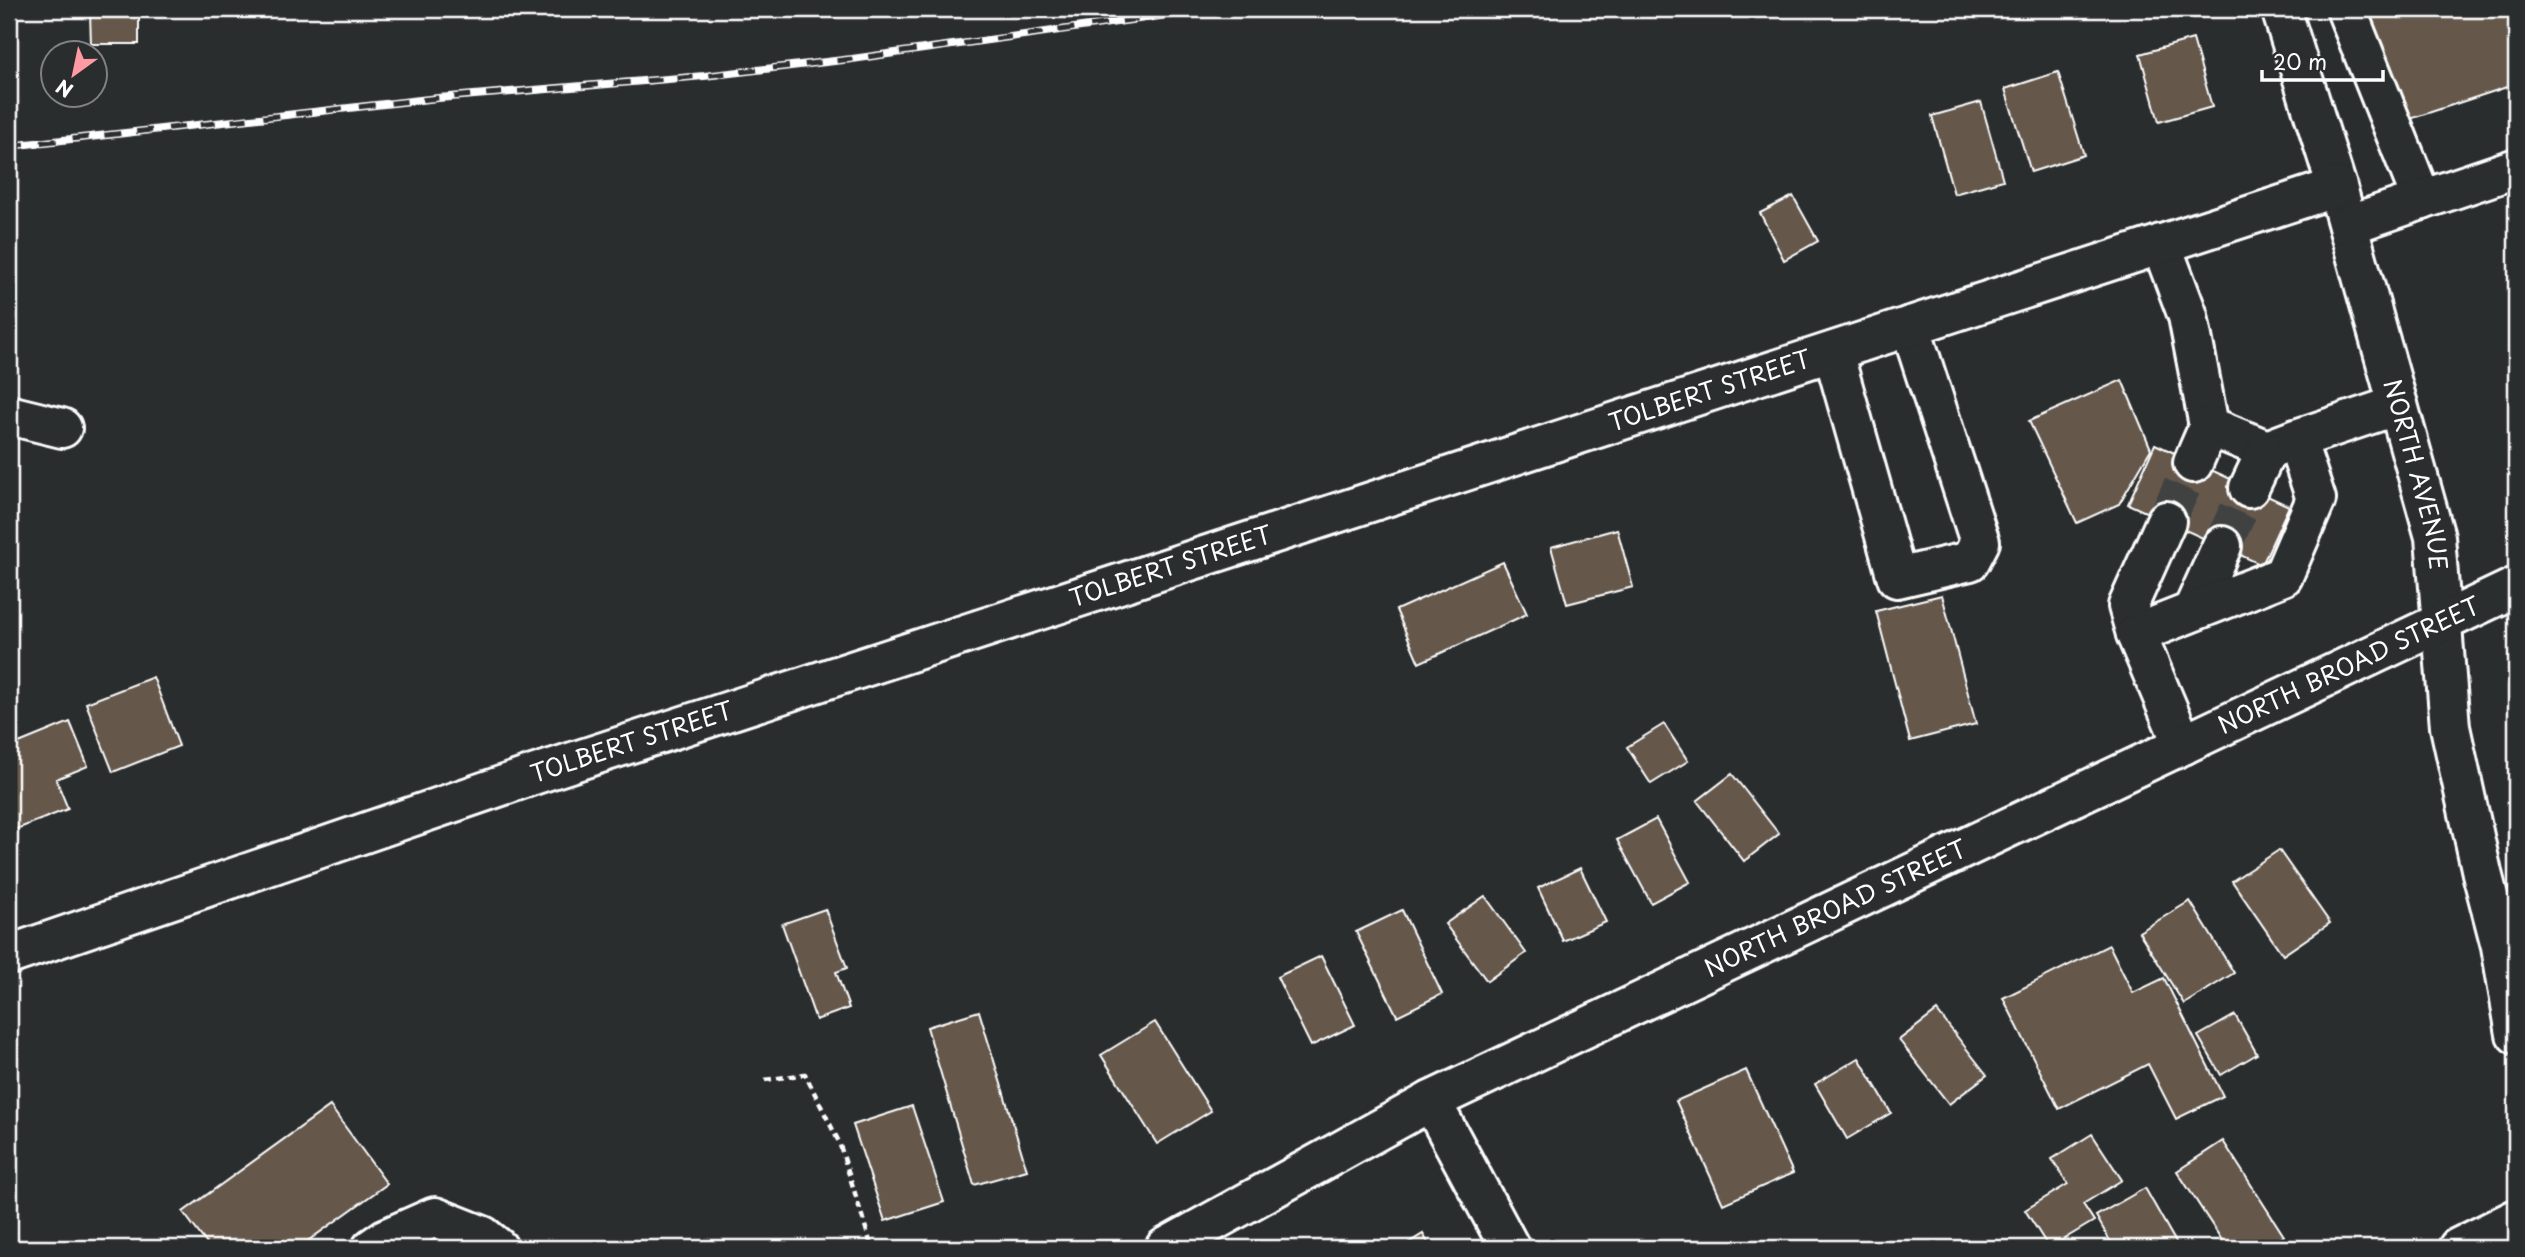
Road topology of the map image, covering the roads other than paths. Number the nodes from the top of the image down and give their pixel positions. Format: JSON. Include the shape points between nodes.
{"nodes":[{"id":1,"x":2281,"y":9,"type":"edge"},
{"id":2,"x":2346,"y":9,"type":"edge"},
{"id":3,"x":2516,"y":168,"type":"edge"},
{"id":4,"x":2337,"y":187,"type":"junction"},
{"id":5,"x":2422,"y":200,"type":"junction"},
{"id":6,"x":2348,"y":225,"type":"junction"},
{"id":7,"x":2161,"y":244,"type":"junction"},
{"id":8,"x":1910,"y":326,"type":"junction"},
{"id":9,"x":1833,"y":352,"type":"junction"},
{"id":10,"x":2398,"y":405,"type":"junction"},
{"id":11,"x":9,"y":415,"type":"edge"},
{"id":12,"x":2209,"y":426,"type":"junction"},
{"id":13,"x":62,"y":428,"type":"dead end"},
{"id":14,"x":2282,"y":445,"type":"junction"},
{"id":15,"x":2193,"y":463,"type":"tunnel mouth"},
{"id":16,"x":2249,"y":488,"type":"tunnel mouth"},
{"id":17,"x":2166,"y":521,"type":"tunnel mouth"},
{"id":18,"x":2222,"y":546,"type":"tunnel mouth"},
{"id":19,"x":2516,"y":587,"type":"edge"},
{"id":20,"x":2193,"y":610,"type":"junction"},
{"id":21,"x":2442,"y":622,"type":"junction"},
{"id":22,"x":2136,"y":634,"type":"junction"},
{"id":23,"x":2183,"y":745,"type":"junction"},
{"id":24,"x":9,"y":955,"type":"edge"},
{"id":25,"x":2516,"y":1034,"type":"edge"},
{"id":26,"x":1431,"y":1101,"type":"junction"},
{"id":27,"x":2516,"y":1219,"type":"edge"},
{"id":28,"x":372,"y":1248,"type":"edge"},
{"id":29,"x":498,"y":1248,"type":"edge"},
{"id":30,"x":1165,"y":1248,"type":"edge"},
{"id":31,"x":1510,"y":1248,"type":"edge"},
{"id":32,"x":2458,"y":1248,"type":"edge"}],
"edges":[{"from":1,"to":4,"type":"street","name":"NORTH AVENUE"},
{"from":2,"to":5,"type":"street"},
{"from":3,"to":5,"type":"street"},
{"from":4,"to":6,"type":"street","name":"NORTH AVENUE"},
{"from":4,"to":7,"type":"street","name":"TOLBERT STREET"},
{"from":5,"to":6,"type":"street"},
{"from":6,"to":10,"type":"street","name":"NORTH AVENUE"},
{"from":7,"to":8,"type":"street","name":"TOLBERT STREET"},
{"from":7,"to":12,"type":"street","via":[[2188,316]]},
{"from":8,"to":9,"type":"street","name":"TOLBERT STREET"},
{"from":8,"to":9,"type":"street","via":[[1980,542],[1970,561],[1897,579]]},
{"from":9,"to":24,"type":"street","name":"TOLBERT STREET","via":[[536,774]]},
{"from":10,"to":14,"type":"street"},
{"from":10,"to":21,"type":"street","name":"NORTH AVENUE","via":[[2435,537]]},
{"from":11,"to":13,"type":"street"},
{"from":12,"to":14,"type":"street"},
{"from":12,"to":15,"type":"street"},
{"from":14,"to":16,"type":"street"},
{"from":14,"to":20,"type":"street","via":[[2316,499],[2283,576]]},
{"from":17,"to":22,"type":"street","via":[[2128,606]]},
{"from":18,"to":20,"type":"street"},
{"from":19,"to":21,"type":"street","name":"NORTH BROAD STREET"},
{"from":20,"to":22,"type":"street"},
{"from":21,"to":23,"type":"street","name":"NORTH BROAD STREET"},
{"from":21,"to":25,"type":"street","name":"NORTH AVENUE","via":[[2450,727],[2501,946]]},
{"from":22,"to":23,"type":"street"},
{"from":23,"to":26,"type":"street","name":"NORTH BROAD STREET"},
{"from":26,"to":30,"type":"street","name":"NORTH BROAD STREET"},
{"from":26,"to":31,"type":"street"},
{"from":27,"to":32,"type":"street"},
{"from":28,"to":29,"type":"street","via":[[435,1217],[482,1236]]}]}
